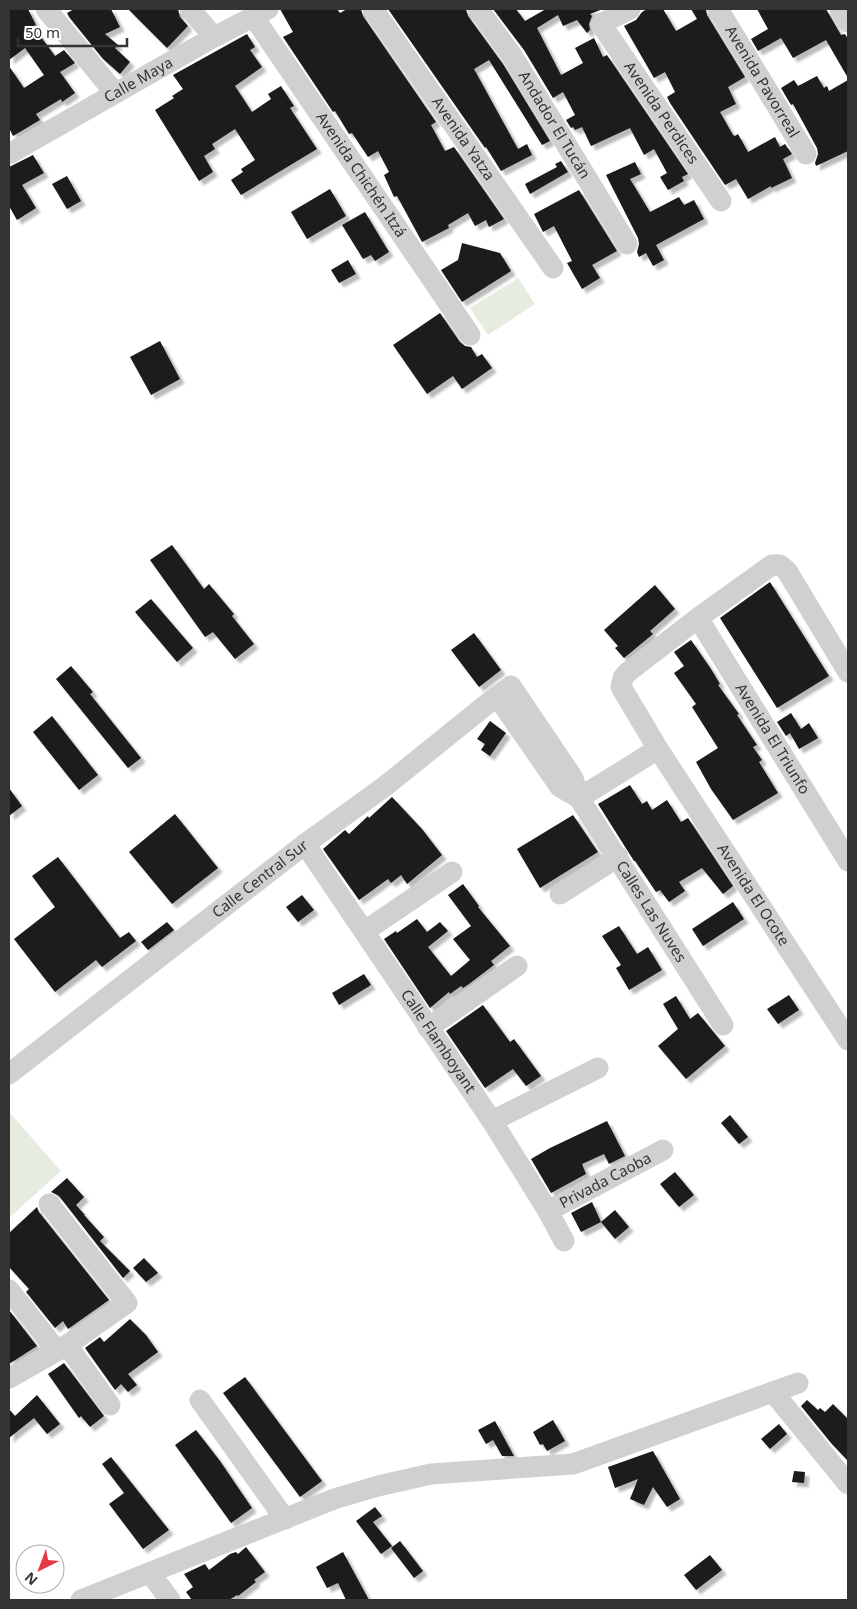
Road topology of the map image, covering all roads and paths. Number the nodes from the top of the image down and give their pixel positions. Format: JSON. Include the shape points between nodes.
{"nodes":[{"id":1,"x":46,"y":9,"type":"edge"},
{"id":2,"x":190,"y":9,"type":"edge"},
{"id":3,"x":373,"y":9,"type":"edge"},
{"id":4,"x":478,"y":9,"type":"edge"},
{"id":5,"x":630,"y":9,"type":"edge"},
{"id":6,"x":718,"y":9,"type":"edge"},
{"id":7,"x":840,"y":9,"type":"edge"},
{"id":8,"x":260,"y":12,"type":"edge"},
{"id":9,"x":848,"y":22,"type":"edge"},
{"id":10,"x":214,"y":37,"type":"junction"},
{"id":11,"x":115,"y":92,"type":"junction"},
{"id":12,"x":9,"y":154,"type":"edge"},
{"id":13,"x":806,"y":154,"type":"dead end"},
{"id":14,"x":721,"y":201,"type":"dead end"},
{"id":15,"x":627,"y":244,"type":"dead end"},
{"id":16,"x":553,"y":268,"type":"dead end"},
{"id":17,"x":470,"y":335,"type":"dead end"},
{"id":18,"x":698,"y":618,"type":"junction"},
{"id":19,"x":848,"y":672,"type":"edge"},
{"id":20,"x":504,"y":691,"type":"joint"},
{"id":21,"x":658,"y":749,"type":"junction"},
{"id":22,"x":579,"y":798,"type":"junction"},
{"id":23,"x":305,"y":844,"type":"junction"},
{"id":24,"x":618,"y":857,"type":"junction"},
{"id":25,"x":848,"y":861,"type":"edge"},
{"id":26,"x":452,"y":872,"type":"dead end"},
{"id":27,"x":560,"y":894,"type":"dead end"},
{"id":28,"x":365,"y":931,"type":"junction"},
{"id":29,"x":517,"y":966,"type":"dead end"},
{"id":30,"x":723,"y":1025,"type":"dead end"},
{"id":31,"x":428,"y":1028,"type":"junction"},
{"id":32,"x":848,"y":1040,"type":"edge"},
{"id":33,"x":598,"y":1068,"type":"dead end"},
{"id":34,"x":9,"y":1074,"type":"edge"},
{"id":35,"x":492,"y":1121,"type":"junction"},
{"id":36,"x":663,"y":1150,"type":"dead end"},
{"id":37,"x":49,"y":1204,"type":"dead end"},
{"id":38,"x":548,"y":1211,"type":"junction"},
{"id":39,"x":564,"y":1241,"type":"dead end"},
{"id":40,"x":9,"y":1290,"type":"edge"},
{"id":41,"x":62,"y":1348,"type":"junction"},
{"id":42,"x":9,"y":1378,"type":"edge"},
{"id":43,"x":798,"y":1383,"type":"dead end"},
{"id":44,"x":773,"y":1392,"type":"junction"},
{"id":45,"x":200,"y":1400,"type":"dead end"},
{"id":46,"x":110,"y":1405,"type":"dead end"},
{"id":47,"x":848,"y":1484,"type":"edge"},
{"id":48,"x":285,"y":1519,"type":"junction"},
{"id":49,"x":150,"y":1573,"type":"junction"},
{"id":50,"x":81,"y":1600,"type":"edge"},
{"id":51,"x":170,"y":1600,"type":"edge"}],
"edges":[{"from":1,"to":11,"type":"street"},
{"from":2,"to":10,"type":"street"},
{"from":3,"to":16,"type":"street","name":"Avenida Yatza"},
{"from":4,"to":15,"type":"street","name":"Andador El Tucán","via":[[513,57]]},
{"from":5,"to":14,"type":"street","name":"Avenida Perdices","via":[[601,24]]},
{"from":6,"to":13,"type":"street","name":"Avenida Pavorreal"},
{"from":7,"to":9,"type":"street"},
{"from":8,"to":10,"type":"street","name":"Calle Maya"},
{"from":8,"to":17,"type":"street","name":"Avenida Chichén Itzá"},
{"from":10,"to":11,"type":"street","name":"Calle Maya"},
{"from":11,"to":12,"type":"street","name":"Calle Maya"},
{"from":18,"to":19,"type":"street","via":[[772,565],[780,565],[787,571]]},
{"from":18,"to":21,"type":"street","name":"Avenida El Ocote","via":[[623,678],[621,687]]},
{"from":18,"to":25,"type":"street","name":"Avenida El Triunfo"},
{"from":20,"to":22,"type":"street","name":"Calles Las Nuves","via":[[560,788]]},
{"from":20,"to":23,"type":"street","name":"Calle Central Sur","via":[[384,788]]},
{"from":21,"to":22,"type":"street"},
{"from":21,"to":32,"type":"street","name":"Avenida El Ocote"},
{"from":22,"to":24,"type":"street","name":"Calles Las Nuves"},
{"from":23,"to":28,"type":"street","name":"Calle Flamboyant"},
{"from":23,"to":34,"type":"street","name":"Calle Central Sur"},
{"from":24,"to":27,"type":"street"},
{"from":24,"to":30,"type":"street","name":"Calles Las Nuves"},
{"from":26,"to":28,"type":"street"},
{"from":28,"to":31,"type":"street","name":"Calle Flamboyant"},
{"from":29,"to":31,"type":"street"},
{"from":31,"to":35,"type":"street","name":"Calle Flamboyant"},
{"from":33,"to":35,"type":"street"},
{"from":35,"to":38,"type":"street","name":"Calle Flamboyant"},
{"from":36,"to":38,"type":"street","name":"Privada Caoba"},
{"from":37,"to":41,"type":"street","via":[[127,1303]]},
{"from":38,"to":39,"type":"street","name":"Calle Flamboyant"},
{"from":40,"to":41,"type":"street"},
{"from":41,"to":42,"type":"street"},
{"from":41,"to":46,"type":"street"},
{"from":43,"to":44,"type":"street"},
{"from":44,"to":47,"type":"street"},
{"from":44,"to":48,"type":"street","via":[[573,1464],[431,1474],[334,1499]]},
{"from":45,"to":48,"type":"street"},
{"from":48,"to":49,"type":"street"},
{"from":49,"to":50,"type":"street"},
{"from":49,"to":51,"type":"street"}]}
